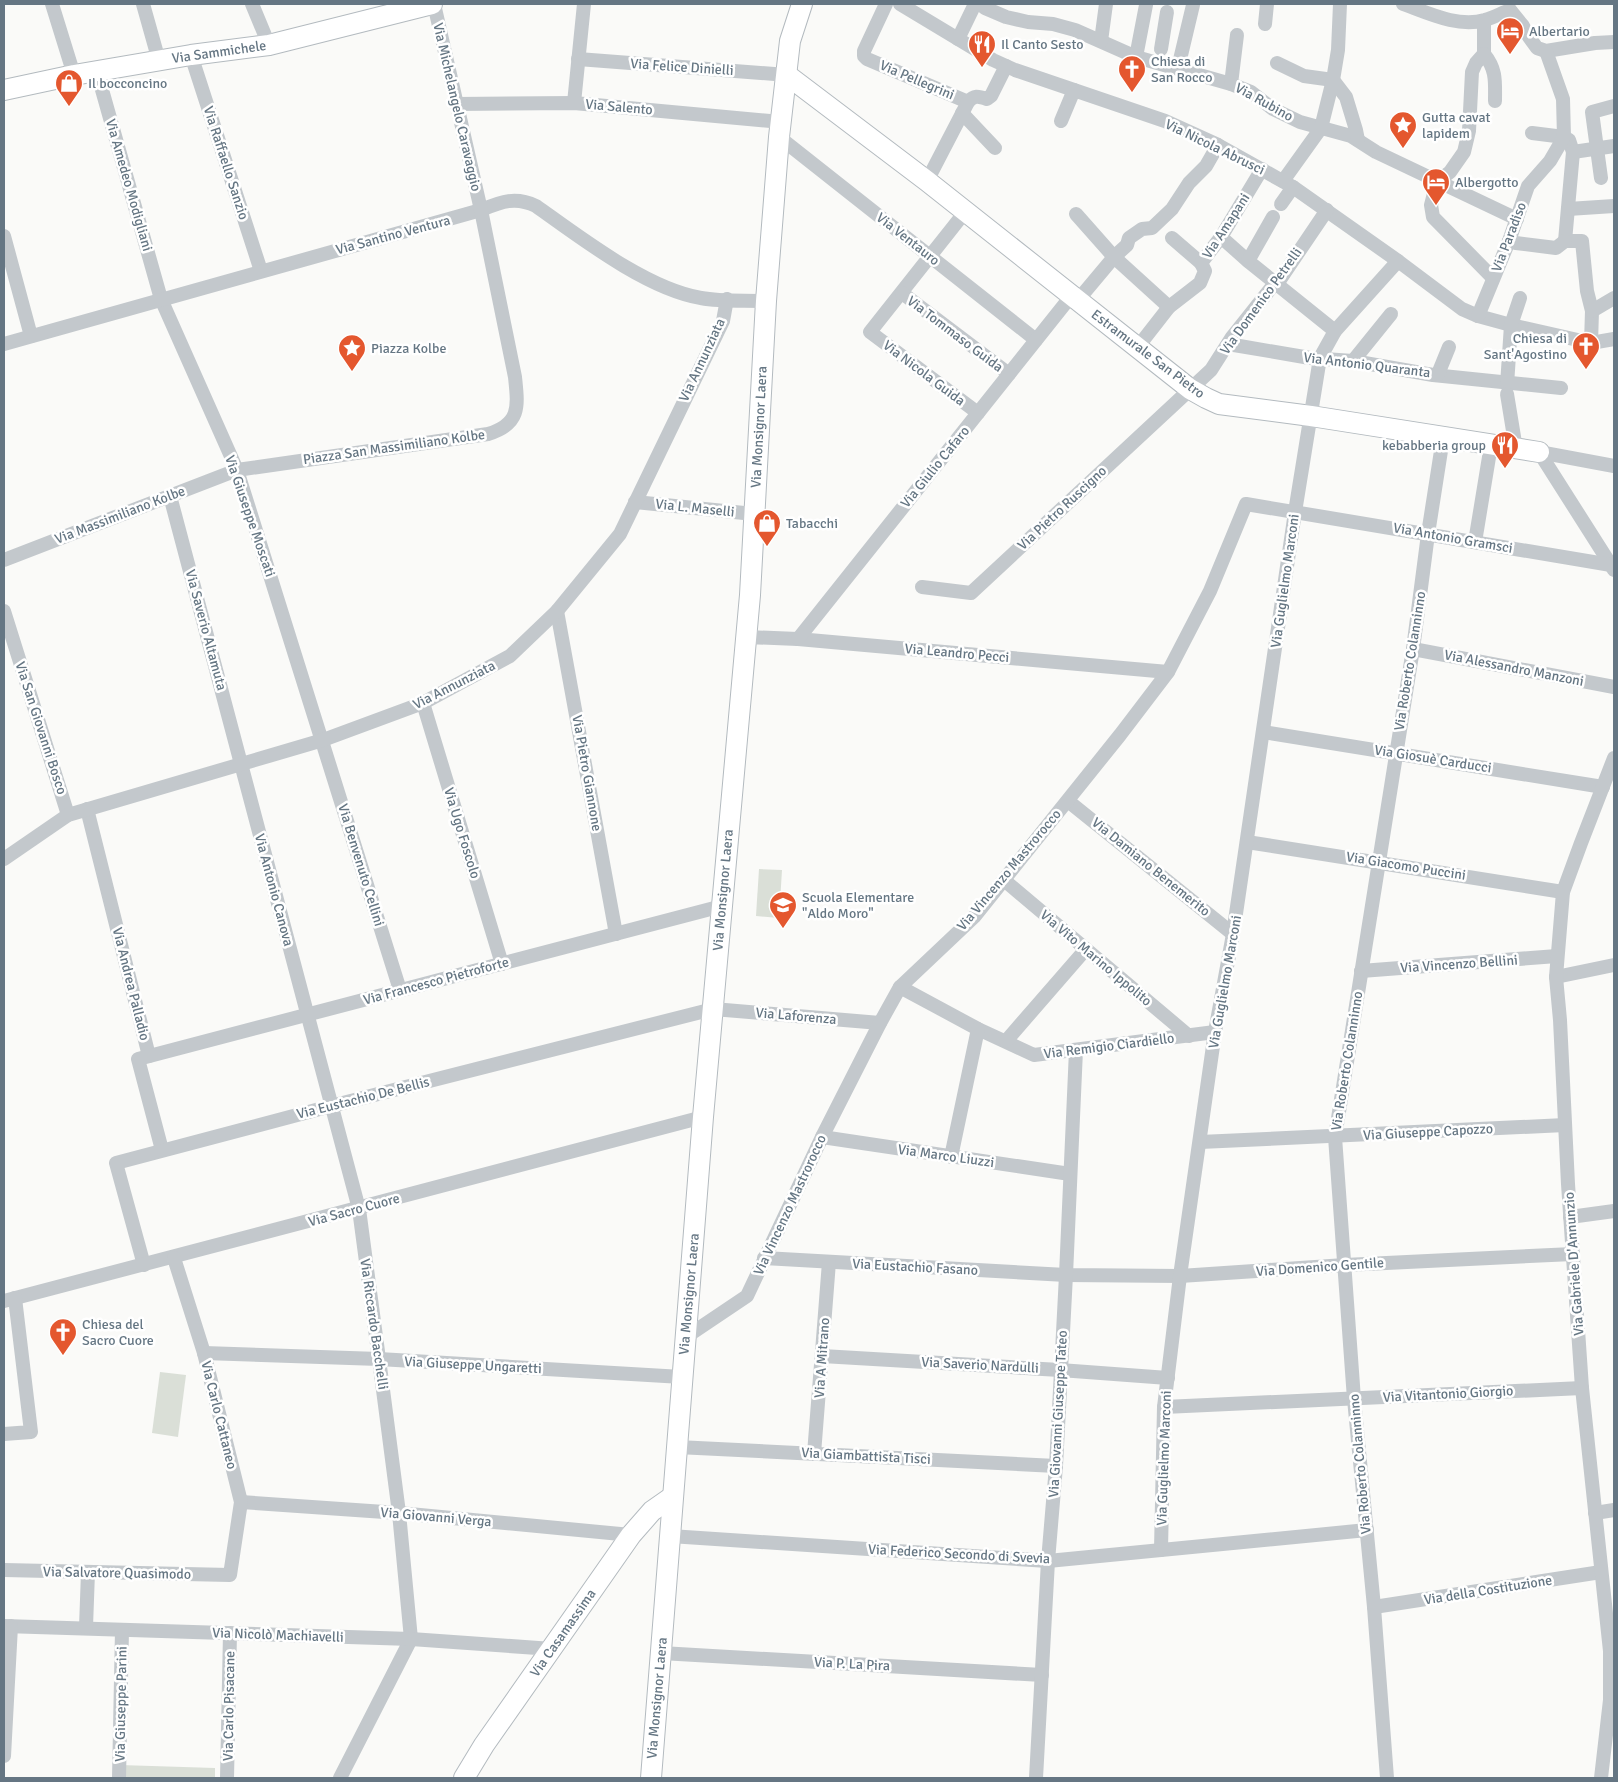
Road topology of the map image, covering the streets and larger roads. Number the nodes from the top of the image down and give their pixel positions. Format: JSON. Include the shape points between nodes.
{"nodes":[{"id":1,"x":52,"y":4,"type":"edge"},
{"id":2,"x":143,"y":4,"type":"edge"},
{"id":3,"x":252,"y":4,"type":"edge"},
{"id":4,"x":433,"y":4,"type":"edge"},
{"id":5,"x":584,"y":4,"type":"edge"},
{"id":6,"x":802,"y":4,"type":"edge"},
{"id":7,"x":886,"y":4,"type":"edge"},
{"id":8,"x":900,"y":4,"type":"edge"},
{"id":9,"x":975,"y":4,"type":"edge"},
{"id":10,"x":980,"y":4,"type":"edge"},
{"id":11,"x":1106,"y":4,"type":"edge"},
{"id":12,"x":1146,"y":4,"type":"edge"},
{"id":13,"x":1266,"y":4,"type":"edge"},
{"id":14,"x":1340,"y":4,"type":"edge"},
{"id":15,"x":1403,"y":4,"type":"edge"},
{"id":16,"x":1193,"y":5,"type":"dead end"},
{"id":17,"x":1510,"y":7,"type":"edge"},
{"id":18,"x":1167,"y":12,"type":"dead end"},
{"id":19,"x":1484,"y":21,"type":"junction"},
{"id":20,"x":1265,"y":24,"type":"dead end"},
{"id":21,"x":1237,"y":35,"type":"dead end"},
{"id":22,"x":958,"y":39,"type":"junction"},
{"id":23,"x":1101,"y":41,"type":"junction"},
{"id":24,"x":1614,"y":42,"type":"edge"},
{"id":25,"x":268,"y":45,"type":"junction"},
{"id":26,"x":1546,"y":52,"type":"junction"},
{"id":27,"x":1484,"y":54,"type":"junction"},
{"id":28,"x":191,"y":55,"type":"junction"},
{"id":29,"x":1136,"y":57,"type":"junction"},
{"id":30,"x":1160,"y":57,"type":"junction"},
{"id":31,"x":578,"y":59,"type":"junction"},
{"id":32,"x":159,"y":61,"type":"junction"},
{"id":33,"x":1276,"y":63,"type":"dead end"},
{"id":34,"x":1006,"y":66,"type":"junction"},
{"id":35,"x":1178,"y":68,"type":"junction"},
{"id":36,"x":97,"y":72,"type":"junction"},
{"id":37,"x":74,"y":75,"type":"junction"},
{"id":38,"x":787,"y":75,"type":"junction"},
{"id":39,"x":1332,"y":80,"type":"junction"},
{"id":40,"x":1231,"y":84,"type":"junction"},
{"id":41,"x":4,"y":90,"type":"edge"},
{"id":42,"x":1074,"y":90,"type":"junction"},
{"id":43,"x":1495,"y":101,"type":"dead end"},
{"id":44,"x":574,"y":103,"type":"junction"},
{"id":45,"x":456,"y":104,"type":"junction"},
{"id":46,"x":1614,"y":106,"type":"edge"},
{"id":47,"x":965,"y":108,"type":"junction"},
{"id":48,"x":1061,"y":121,"type":"dead end"},
{"id":49,"x":1320,"y":128,"type":"junction"},
{"id":50,"x":780,"y":129,"type":"junction"},
{"id":51,"x":1532,"y":133,"type":"dead end"},
{"id":52,"x":1564,"y":137,"type":"junction"},
{"id":53,"x":1358,"y":140,"type":"junction"},
{"id":54,"x":1218,"y":145,"type":"junction"},
{"id":55,"x":1614,"y":146,"type":"edge"},
{"id":56,"x":995,"y":148,"type":"dead end"},
{"id":57,"x":1598,"y":148,"type":"junction"},
{"id":58,"x":1573,"y":152,"type":"junction"},
{"id":59,"x":1262,"y":170,"type":"junction"},
{"id":60,"x":1601,"y":178,"type":"dead end"},
{"id":61,"x":927,"y":181,"type":"junction"},
{"id":62,"x":1437,"y":182,"type":"junction"},
{"id":63,"x":1288,"y":184,"type":"junction"},
{"id":64,"x":1281,"y":204,"type":"dead end"},
{"id":65,"x":1614,"y":206,"type":"edge"},
{"id":66,"x":1568,"y":209,"type":"junction"},
{"id":67,"x":480,"y":210,"type":"junction"},
{"id":68,"x":1326,"y":210,"type":"junction"},
{"id":69,"x":965,"y":212,"type":"junction"},
{"id":70,"x":1076,"y":214,"type":"dead end"},
{"id":71,"x":1273,"y":217,"type":"dead end"},
{"id":72,"x":1517,"y":219,"type":"junction"},
{"id":73,"x":4,"y":236,"type":"edge"},
{"id":74,"x":1221,"y":237,"type":"junction"},
{"id":75,"x":1172,"y":238,"type":"dead end"},
{"id":76,"x":1509,"y":241,"type":"junction"},
{"id":77,"x":1565,"y":241,"type":"junction"},
{"id":78,"x":931,"y":257,"type":"junction"},
{"id":79,"x":1114,"y":257,"type":"junction"},
{"id":80,"x":1248,"y":261,"type":"junction"},
{"id":81,"x":1398,"y":261,"type":"junction"},
{"id":82,"x":1202,"y":263,"type":"junction"},
{"id":83,"x":262,"y":271,"type":"junction"},
{"id":84,"x":1493,"y":278,"type":"junction"},
{"id":85,"x":1276,"y":284,"type":"junction"},
{"id":86,"x":902,"y":293,"type":"junction"},
{"id":87,"x":1075,"y":298,"type":"junction"},
{"id":88,"x":1520,"y":298,"type":"dead end"},
{"id":89,"x":1614,"y":298,"type":"edge"},
{"id":90,"x":160,"y":299,"type":"junction"},
{"id":91,"x":727,"y":299,"type":"junction"},
{"id":92,"x":766,"y":301,"type":"junction"},
{"id":93,"x":1169,"y":308,"type":"junction"},
{"id":94,"x":1592,"y":311,"type":"junction"},
{"id":95,"x":1391,"y":314,"type":"dead end"},
{"id":96,"x":1478,"y":316,"type":"junction"},
{"id":97,"x":1511,"y":325,"type":"junction"},
{"id":98,"x":1335,"y":331,"type":"junction"},
{"id":99,"x":31,"y":336,"type":"junction"},
{"id":100,"x":1614,"y":339,"type":"edge"},
{"id":101,"x":1036,"y":340,"type":"junction"},
{"id":102,"x":1591,"y":343,"type":"junction"},
{"id":103,"x":4,"y":344,"type":"edge"},
{"id":104,"x":1228,"y":344,"type":"junction"},
{"id":105,"x":1449,"y":347,"type":"dead end"},
{"id":106,"x":1137,"y":348,"type":"junction"},
{"id":107,"x":1320,"y":358,"type":"junction"},
{"id":108,"x":1353,"y":362,"type":"junction"},
{"id":109,"x":1009,"y":374,"type":"junction"},
{"id":110,"x":1438,"y":374,"type":"junction"},
{"id":111,"x":1507,"y":387,"type":"junction"},
{"id":112,"x":1561,"y":388,"type":"dead end"},
{"id":113,"x":1190,"y":389,"type":"junction"},
{"id":114,"x":978,"y":413,"type":"junction"},
{"id":115,"x":1311,"y":416,"type":"junction"},
{"id":116,"x":1443,"y":438,"type":"junction"},
{"id":117,"x":1491,"y":445,"type":"junction"},
{"id":118,"x":1516,"y":449,"type":"junction"},
{"id":119,"x":1539,"y":452,"type":"junction"},
{"id":120,"x":1614,"y":466,"type":"edge"},
{"id":121,"x":237,"y":470,"type":"junction"},
{"id":122,"x":170,"y":496,"type":"junction"},
{"id":123,"x":636,"y":502,"type":"junction"},
{"id":124,"x":1295,"y":512,"type":"junction"},
{"id":125,"x":754,"y":514,"type":"junction"},
{"id":126,"x":1428,"y":534,"type":"junction"},
{"id":127,"x":1475,"y":542,"type":"junction"},
{"id":128,"x":4,"y":560,"type":"edge"},
{"id":129,"x":1612,"y":567,"type":"edge"},
{"id":130,"x":922,"y":587,"type":"dead end"},
{"id":131,"x":4,"y":611,"type":"edge"},
{"id":132,"x":557,"y":612,"type":"junction"},
{"id":133,"x":746,"y":637,"type":"junction"},
{"id":134,"x":798,"y":639,"type":"junction"},
{"id":135,"x":1413,"y":648,"type":"junction"},
{"id":136,"x":1168,"y":672,"type":"junction"},
{"id":137,"x":1614,"y":687,"type":"edge"},
{"id":138,"x":423,"y":703,"type":"junction"},
{"id":139,"x":1263,"y":732,"type":"junction"},
{"id":140,"x":322,"y":740,"type":"junction"},
{"id":141,"x":1396,"y":753,"type":"junction"},
{"id":142,"x":1614,"y":758,"type":"edge"},
{"id":143,"x":242,"y":765,"type":"junction"},
{"id":144,"x":1603,"y":787,"type":"junction"},
{"id":145,"x":1068,"y":801,"type":"junction"},
{"id":146,"x":87,"y":809,"type":"junction"},
{"id":147,"x":68,"y":815,"type":"junction"},
{"id":148,"x":1248,"y":842,"type":"junction"},
{"id":149,"x":4,"y":860,"type":"edge"},
{"id":150,"x":1379,"y":861,"type":"junction"},
{"id":151,"x":1004,"y":880,"type":"junction"},
{"id":152,"x":1563,"y":892,"type":"junction"},
{"id":153,"x":722,"y":906,"type":"junction"},
{"id":154,"x":616,"y":934,"type":"junction"},
{"id":155,"x":1233,"y":934,"type":"junction"},
{"id":156,"x":1086,"y":949,"type":"junction"},
{"id":157,"x":1557,"y":956,"type":"junction"},
{"id":158,"x":502,"y":964,"type":"junction"},
{"id":159,"x":1614,"y":965,"type":"edge"},
{"id":160,"x":1361,"y":971,"type":"junction"},
{"id":161,"x":1556,"y":977,"type":"junction"},
{"id":162,"x":900,"y":987,"type":"junction"},
{"id":163,"x":400,"y":990,"type":"junction"},
{"id":164,"x":713,"y":1009,"type":"junction"},
{"id":165,"x":307,"y":1015,"type":"junction"},
{"id":166,"x":880,"y":1023,"type":"junction"},
{"id":167,"x":978,"y":1029,"type":"junction"},
{"id":168,"x":1215,"y":1032,"type":"junction"},
{"id":169,"x":1189,"y":1036,"type":"junction"},
{"id":170,"x":1006,"y":1042,"type":"junction"},
{"id":171,"x":1076,"y":1050,"type":"junction"},
{"id":172,"x":149,"y":1056,"type":"junction"},
{"id":173,"x":331,"y":1106,"type":"junction"},
{"id":174,"x":703,"y":1118,"type":"junction"},
{"id":175,"x":1565,"y":1125,"type":"junction"},
{"id":176,"x":822,"y":1137,"type":"junction"},
{"id":177,"x":1335,"y":1137,"type":"junction"},
{"id":178,"x":1200,"y":1142,"type":"junction"},
{"id":179,"x":162,"y":1150,"type":"junction"},
{"id":180,"x":950,"y":1156,"type":"junction"},
{"id":181,"x":1070,"y":1174,"type":"junction"},
{"id":182,"x":359,"y":1209,"type":"junction"},
{"id":183,"x":1614,"y":1211,"type":"edge"},
{"id":184,"x":1570,"y":1217,"type":"junction"},
{"id":185,"x":1573,"y":1254,"type":"junction"},
{"id":186,"x":174,"y":1258,"type":"junction"},
{"id":187,"x":764,"y":1258,"type":"junction"},
{"id":188,"x":829,"y":1262,"type":"junction"},
{"id":189,"x":144,"y":1265,"type":"junction"},
{"id":190,"x":1345,"y":1265,"type":"junction"},
{"id":191,"x":1066,"y":1275,"type":"junction"},
{"id":192,"x":1180,"y":1276,"type":"junction"},
{"id":193,"x":9,"y":1300,"type":"edge"},
{"id":194,"x":686,"y":1337,"type":"junction"},
{"id":195,"x":204,"y":1353,"type":"junction"},
{"id":196,"x":822,"y":1356,"type":"junction"},
{"id":197,"x":379,"y":1359,"type":"junction"},
{"id":198,"x":1060,"y":1370,"type":"junction"},
{"id":199,"x":682,"y":1377,"type":"junction"},
{"id":200,"x":1168,"y":1378,"type":"junction"},
{"id":201,"x":1582,"y":1388,"type":"junction"},
{"id":202,"x":1354,"y":1399,"type":"junction"},
{"id":203,"x":1164,"y":1407,"type":"junction"},
{"id":204,"x":4,"y":1434,"type":"edge"},
{"id":205,"x":677,"y":1446,"type":"junction"},
{"id":206,"x":814,"y":1454,"type":"junction"},
{"id":207,"x":1056,"y":1466,"type":"junction"},
{"id":208,"x":672,"y":1497,"type":"junction"},
{"id":209,"x":241,"y":1502,"type":"junction"},
{"id":210,"x":1614,"y":1510,"type":"edge"},
{"id":211,"x":399,"y":1513,"type":"junction"},
{"id":212,"x":1595,"y":1514,"type":"junction"},
{"id":213,"x":1367,"y":1530,"type":"junction"},
{"id":214,"x":631,"y":1535,"type":"junction"},
{"id":215,"x":670,"y":1536,"type":"junction"},
{"id":216,"x":1161,"y":1550,"type":"junction"},
{"id":217,"x":1048,"y":1561,"type":"junction"},
{"id":218,"x":4,"y":1570,"type":"edge"},
{"id":219,"x":88,"y":1572,"type":"junction"},
{"id":220,"x":1602,"y":1572,"type":"junction"},
{"id":221,"x":230,"y":1575,"type":"joint"},
{"id":222,"x":1374,"y":1607,"type":"junction"},
{"id":223,"x":8,"y":1626,"type":"edge"},
{"id":224,"x":86,"y":1627,"type":"junction"},
{"id":225,"x":122,"y":1630,"type":"junction"},
{"id":226,"x":230,"y":1633,"type":"junction"},
{"id":227,"x":411,"y":1639,"type":"junction"},
{"id":228,"x":552,"y":1649,"type":"junction"},
{"id":229,"x":661,"y":1653,"type":"junction"},
{"id":230,"x":1042,"y":1675,"type":"junction"},
{"id":231,"x":4,"y":1756,"type":"edge"},
{"id":232,"x":119,"y":1778,"type":"edge"},
{"id":233,"x":227,"y":1778,"type":"edge"},
{"id":234,"x":340,"y":1778,"type":"edge"},
{"id":235,"x":464,"y":1778,"type":"edge"},
{"id":236,"x":651,"y":1778,"type":"edge"},
{"id":237,"x":1036,"y":1778,"type":"edge"},
{"id":238,"x":1387,"y":1778,"type":"edge"},
{"id":239,"x":1601,"y":1778,"type":"edge"}],
"edges":[{"from":1,"to":37,"type":"street"},
{"from":2,"to":32,"type":"street"},
{"from":3,"to":25,"type":"street"},
{"from":4,"to":25,"type":"street","name":"Via Sammichele"},
{"from":4,"to":45,"type":"street","name":"Via Michelangelo Caravaggio"},
{"from":5,"to":31,"type":"street"},
{"from":6,"to":38,"type":"street","name":"Via Monsignor Laera","via":[[790,41]]},
{"from":7,"to":47,"type":"street","name":"Via Pellegrini","via":[[864,51],[866,59]]},
{"from":8,"to":22,"type":"street","name":"Via Nicola Abrusci"},
{"from":9,"to":22,"type":"street"},
{"from":10,"to":23,"type":"street","name":"Via Rubino","via":[[1006,17],[1053,24]]},
{"from":11,"to":23,"type":"street"},
{"from":12,"to":29,"type":"street"},
{"from":13,"to":20,"type":"street"},
{"from":14,"to":39,"type":"street","via":[[1338,50]]},
{"from":15,"to":19,"type":"street","via":[[1450,20]]},
{"from":16,"to":35,"type":"street"},
{"from":17,"to":19,"type":"street"},
{"from":17,"to":26,"type":"street","via":[[1529,38],[1537,48]]},
{"from":18,"to":30,"type":"street"},
{"from":19,"to":27,"type":"street"},
{"from":21,"to":40,"type":"street"},
{"from":22,"to":34,"type":"street","name":"Via Nicola Abrusci"},
{"from":23,"to":29,"type":"street","name":"Via Rubino"},
{"from":24,"to":26,"type":"street"},
{"from":25,"to":28,"type":"street","name":"Via Sammichele"},
{"from":26,"to":52,"type":"street","via":[[1563,99]]},
{"from":27,"to":43,"type":"street","via":[[1494,72]]},
{"from":27,"to":62,"type":"street","via":[[1472,72],[1469,130],[1464,152],[1450,172]]},
{"from":28,"to":32,"type":"street","name":"Via Sammichele"},
{"from":28,"to":83,"type":"street","name":"Via Raffaello Sanzio"},
{"from":29,"to":30,"type":"street","name":"Via Rubino"},
{"from":30,"to":35,"type":"street","name":"Via Rubino"},
{"from":31,"to":38,"type":"street","name":"Via Felice Dinielli"},
{"from":31,"to":44,"type":"street"},
{"from":32,"to":36,"type":"street","name":"Via Sammichele"},
{"from":33,"to":39,"type":"street","via":[[1304,76]]},
{"from":34,"to":42,"type":"street","name":"Via Nicola Abrusci"},
{"from":34,"to":47,"type":"street","via":[[991,96],[987,99],[972,97]]},
{"from":35,"to":40,"type":"street","name":"Via Rubino"},
{"from":36,"to":37,"type":"street","name":"Via Sammichele"},
{"from":36,"to":90,"type":"street","name":"Via Amedeo Modigliani"},
{"from":37,"to":41,"type":"street","name":"Via Sammichele"},
{"from":38,"to":50,"type":"street","name":"Via Monsignor Laera"},
{"from":38,"to":61,"type":"street","name":"Estramurale San Pietro"},
{"from":39,"to":49,"type":"street"},
{"from":39,"to":53,"type":"street","via":[[1346,97]]},
{"from":40,"to":49,"type":"street","name":"Via Rubino","via":[[1251,92],[1273,109]]},
{"from":42,"to":48,"type":"street"},
{"from":42,"to":54,"type":"street","name":"Via Nicola Abrusci","via":[[1165,121]]},
{"from":44,"to":45,"type":"street","name":"Via Salento"},
{"from":44,"to":50,"type":"street","name":"Via Salento"},
{"from":45,"to":67,"type":"street","name":"Via Michelangelo Caravaggio"},
{"from":46,"to":57,"type":"street","via":[[1592,112]]},
{"from":47,"to":56,"type":"street"},
{"from":47,"to":61,"type":"street"},
{"from":49,"to":53,"type":"street","name":"Via Rubino"},
{"from":49,"to":63,"type":"street"},
{"from":50,"to":78,"type":"street","name":"Via Ventauro"},
{"from":50,"to":92,"type":"street","name":"Via Monsignor Laera"},
{"from":51,"to":52,"type":"street"},
{"from":52,"to":58,"type":"street","via":[[1569,140]]},
{"from":52,"to":72,"type":"street","name":"Via Paradiso","via":[[1550,161],[1528,186]]},
{"from":53,"to":62,"type":"street","name":"Via Rubino"},
{"from":54,"to":59,"type":"street","name":"Via Nicola Abrusci"},
{"from":54,"to":79,"type":"street","name":"Via Giulio Cafaro","via":[[1172,210],[1152,228],[1142,229],[1129,238],[1127,245]]},
{"from":55,"to":57,"type":"street"},
{"from":57,"to":58,"type":"street"},
{"from":57,"to":60,"type":"street"},
{"from":58,"to":66,"type":"street"},
{"from":59,"to":63,"type":"street","name":"Via Nicola Abrusci"},
{"from":59,"to":74,"type":"street","name":"Via Amapani"},
{"from":61,"to":69,"type":"street","name":"Estramurale San Pietro"},
{"from":62,"to":72,"type":"street","name":"Via Rubino"},
{"from":62,"to":84,"type":"street","via":[[1430,204],[1433,217]]},
{"from":63,"to":64,"type":"street"},
{"from":63,"to":68,"type":"street","name":"Via Nicola Abrusci"},
{"from":65,"to":66,"type":"street"},
{"from":66,"to":77,"type":"street"},
{"from":67,"to":83,"type":"street","name":"Via Santino Ventura"},
{"from":67,"to":91,"type":"street","name":"Via Santino Ventura","via":[[511,200],[525,201],[609,257],[653,281],[702,298]]},
{"from":67,"to":121,"type":"street","name":"Piazza San Massimiliano Kolbe","via":[[515,377],[518,403],[513,419],[502,430],[488,434]]},
{"from":68,"to":81,"type":"street","name":"Via Nicola Abrusci"},
{"from":68,"to":85,"type":"street","name":"Via Domenico Petrelli"},
{"from":69,"to":78,"type":"street"},
{"from":69,"to":87,"type":"street","name":"Estramurale San Pietro"},
{"from":70,"to":79,"type":"street"},
{"from":71,"to":80,"type":"street"},
{"from":72,"to":76,"type":"street","name":"Via Paradiso"},
{"from":73,"to":99,"type":"street"},
{"from":74,"to":80,"type":"street"},
{"from":74,"to":82,"type":"street","name":"Via Amapani"},
{"from":75,"to":82,"type":"street"},
{"from":76,"to":77,"type":"street","via":[[1556,248]]},
{"from":76,"to":84,"type":"street","name":"Via Paradiso"},
{"from":77,"to":94,"type":"street","via":[[1582,241],[1586,291]]},
{"from":78,"to":86,"type":"street"},
{"from":78,"to":101,"type":"street","name":"Via Ventauro"},
{"from":79,"to":87,"type":"street","name":"Via Giulio Cafaro"},
{"from":79,"to":93,"type":"street"},
{"from":80,"to":85,"type":"street"},
{"from":81,"to":96,"type":"street","name":"Via Nicola Abrusci","via":[[1462,309]]},
{"from":81,"to":98,"type":"street"},
{"from":82,"to":93,"type":"street","name":"Via Amapani","via":[[1205,271],[1200,284]]},
{"from":83,"to":90,"type":"street","name":"Via Santino Ventura"},
{"from":84,"to":96,"type":"street","name":"Via Paradiso"},
{"from":85,"to":98,"type":"street"},
{"from":85,"to":104,"type":"street","name":"Via Domenico Petrelli"},
{"from":86,"to":109,"type":"street","name":"Via Tommaso Guida"},
{"from":86,"to":114,"type":"street","name":"Via Nicola Guida","via":[[870,332]]},
{"from":87,"to":101,"type":"street","name":"Via Giulio Cafaro"},
{"from":87,"to":106,"type":"street","name":"Estramurale San Pietro"},
{"from":88,"to":97,"type":"street"},
{"from":89,"to":94,"type":"street"},
{"from":90,"to":99,"type":"street","name":"Via Santino Ventura"},
{"from":90,"to":121,"type":"street","name":"Via Giuseppe Moscati"},
{"from":91,"to":92,"type":"street","name":"Via Santino Ventura"},
{"from":91,"to":123,"type":"street","name":"Via Annunziata","via":[[723,321]]},
{"from":92,"to":125,"type":"street","name":"Via Monsignor Laera"},
{"from":93,"to":106,"type":"street","name":"Via Amapani"},
{"from":94,"to":102,"type":"street"},
{"from":95,"to":108,"type":"street"},
{"from":96,"to":97,"type":"street","name":"Via Nicola Abrusci"},
{"from":97,"to":102,"type":"street","name":"Via Nicola Abrusci"},
{"from":97,"to":111,"type":"street"},
{"from":98,"to":107,"type":"street"},
{"from":99,"to":103,"type":"street","name":"Via Santino Ventura"},
{"from":100,"to":102,"type":"street"},
{"from":101,"to":109,"type":"street","name":"Via Giulio Cafaro"},
{"from":104,"to":107,"type":"street","name":"Via Antonio Quaranta"},
{"from":104,"to":113,"type":"street","name":"Via Domenico Petrelli","via":[[1211,370]]},
{"from":105,"to":110,"type":"street"},
{"from":106,"to":113,"type":"street","name":"Estramurale San Pietro"},
{"from":107,"to":108,"type":"street","name":"Via Antonio Quaranta"},
{"from":107,"to":115,"type":"street","name":"Via Guglielmo Marconi"},
{"from":108,"to":110,"type":"street","name":"Via Antonio Quaranta"},
{"from":109,"to":114,"type":"street","name":"Via Giulio Cafaro"},
{"from":110,"to":111,"type":"street","name":"Via Antonio Quaranta"},
{"from":111,"to":112,"type":"street","name":"Via Antonio Quaranta"},
{"from":111,"to":118,"type":"street"},
{"from":113,"to":115,"type":"street","name":"Estramurale San Pietro","via":[[1219,404]]},
{"from":113,"to":130,"type":"street","name":"Via Pietro Ruscigno","via":[[971,593]]},
{"from":114,"to":134,"type":"street","name":"Via Giulio Cafaro"},
{"from":115,"to":116,"type":"street","name":"Estramurale San Pietro"},
{"from":115,"to":124,"type":"street","name":"Via Guglielmo Marconi"},
{"from":116,"to":117,"type":"street","name":"Estramurale San Pietro"},
{"from":116,"to":126,"type":"street","name":"Via Roberto Colanninno"},
{"from":117,"to":118,"type":"street","name":"Estramurale San Pietro"},
{"from":117,"to":127,"type":"street"},
{"from":118,"to":119,"type":"street","name":"Estramurale San Pietro"},
{"from":119,"to":120,"type":"street","name":"Estramurale San Pietro"},
{"from":119,"to":129,"type":"street"},
{"from":121,"to":122,"type":"street","name":"Via Massimiliano Kolbe"},
{"from":121,"to":140,"type":"street","name":"Via Giuseppe Moscati"},
{"from":122,"to":128,"type":"street","name":"Via Massimiliano Kolbe"},
{"from":122,"to":143,"type":"street","name":"Via Saverio Altamuta"},
{"from":123,"to":125,"type":"street","name":"Via L. Maselli"},
{"from":123,"to":132,"type":"street","name":"Via Annunziata","via":[[620,534]]},
{"from":124,"to":126,"type":"street","name":"Via Antonio Gramsci"},
{"from":124,"to":136,"type":"street","name":"Via Vincenzo Mastrorocco","via":[[1246,504],[1210,591]]},
{"from":124,"to":139,"type":"street","name":"Via Guglielmo Marconi"},
{"from":125,"to":133,"type":"street","name":"Via Monsignor Laera"},
{"from":126,"to":127,"type":"street","name":"Via Antonio Gramsci"},
{"from":126,"to":135,"type":"street","name":"Via Roberto Colanninno"},
{"from":127,"to":129,"type":"street","name":"Via Antonio Gramsci"},
{"from":131,"to":147,"type":"street","name":"Via San Giovanni Bosco"},
{"from":132,"to":138,"type":"street","name":"Via Annunziata","via":[[510,656]]},
{"from":132,"to":154,"type":"street","name":"Via Pietro Giannone"},
{"from":133,"to":134,"type":"street","name":"Via Leandro Pecci"},
{"from":133,"to":153,"type":"street","name":"Via Monsignor Laera"},
{"from":134,"to":136,"type":"street","name":"Via Leandro Pecci"},
{"from":135,"to":137,"type":"street","name":"Via Alessandro Manzoni"},
{"from":135,"to":141,"type":"street","name":"Via Roberto Colanninno"},
{"from":136,"to":145,"type":"street","name":"Via Vincenzo Mastrorocco"},
{"from":138,"to":140,"type":"street","name":"Via Annunziata"},
{"from":138,"to":158,"type":"street","name":"Via Ugo Foscolo"},
{"from":139,"to":141,"type":"street","name":"Via Giosuè Carducci"},
{"from":139,"to":148,"type":"street","name":"Via Guglielmo Marconi"},
{"from":140,"to":143,"type":"street","name":"Via Annunziata"},
{"from":140,"to":163,"type":"street","name":"Via Benvenuto Cellini"},
{"from":141,"to":144,"type":"street","name":"Via Giosuè Carducci"},
{"from":141,"to":150,"type":"street","name":"Via Roberto Colanninno"},
{"from":142,"to":144,"type":"street","name":"Via Gabriele D'Annunzio"},
{"from":143,"to":146,"type":"street","name":"Via Annunziata"},
{"from":143,"to":165,"type":"street","name":"Via Antonio Canova"},
{"from":144,"to":152,"type":"street","name":"Via Gabriele D'Annunzio"},
{"from":145,"to":151,"type":"street","name":"Via Vincenzo Mastrorocco"},
{"from":145,"to":155,"type":"street","name":"Via Damiano Benemerito"},
{"from":146,"to":147,"type":"street","name":"Via Annunziata"},
{"from":146,"to":172,"type":"street","name":"Via Andrea Palladio"},
{"from":147,"to":149,"type":"street","name":"Via Annunziata"},
{"from":148,"to":150,"type":"street","name":"Via Giacomo Puccini"},
{"from":148,"to":155,"type":"street","name":"Via Guglielmo Marconi"},
{"from":150,"to":152,"type":"street","name":"Via Giacomo Puccini"},
{"from":150,"to":160,"type":"street","name":"Via Roberto Colanninno"},
{"from":151,"to":156,"type":"street","name":"Via Vito Marino Ippolito"},
{"from":151,"to":162,"type":"street","name":"Via Vincenzo Mastrorocco","via":[[974,917]]},
{"from":152,"to":157,"type":"street","name":"Via Gabriele D'Annunzio"},
{"from":153,"to":154,"type":"street","name":"Via Francesco Pietroforte"},
{"from":153,"to":164,"type":"street","name":"Via Monsignor Laera"},
{"from":154,"to":158,"type":"street","name":"Via Francesco Pietroforte"},
{"from":155,"to":168,"type":"street","name":"Via Guglielmo Marconi"},
{"from":156,"to":169,"type":"street","name":"Via Vito Marino Ippolito"},
{"from":156,"to":170,"type":"street"},
{"from":157,"to":160,"type":"street","name":"Via Vincenzo Bellini"},
{"from":157,"to":161,"type":"street","name":"Via Gabriele D'Annunzio"},
{"from":158,"to":163,"type":"street","name":"Via Francesco Pietroforte"},
{"from":159,"to":161,"type":"street"},
{"from":160,"to":177,"type":"street","name":"Via Roberto Colanninno"},
{"from":161,"to":175,"type":"street","name":"Via Gabriele D'Annunzio"},
{"from":162,"to":166,"type":"street","name":"Via Vincenzo Mastrorocco"},
{"from":162,"to":167,"type":"street","name":"Via Remigio Ciardiello"},
{"from":163,"to":165,"type":"street","name":"Via Francesco Pietroforte"},
{"from":164,"to":166,"type":"street","name":"Via Laforenza"},
{"from":164,"to":173,"type":"street","name":"Via Eustachio De Bellis"},
{"from":164,"to":174,"type":"street","name":"Via Monsignor Laera"},
{"from":165,"to":172,"type":"street","name":"Via Francesco Pietroforte"},
{"from":165,"to":173,"type":"street","name":"Via Riccardo Bacchelli"},
{"from":166,"to":176,"type":"street","name":"Via Vincenzo Mastrorocco"},
{"from":167,"to":170,"type":"street","name":"Via Remigio Ciardiello"},
{"from":167,"to":180,"type":"street"},
{"from":168,"to":169,"type":"street","name":"Via Remigio Ciardiello"},
{"from":168,"to":178,"type":"street","name":"Via Guglielmo Marconi"},
{"from":169,"to":171,"type":"street","name":"Via Remigio Ciardiello"},
{"from":170,"to":171,"type":"street","name":"Via Remigio Ciardiello","via":[[1034,1055]]},
{"from":171,"to":181,"type":"street","name":"Via Giovanni Giuseppe Tateo"},
{"from":172,"to":179,"type":"street","name":"Via Andrea Palladio","via":[[138,1059]]},
{"from":173,"to":179,"type":"street","name":"Via Eustachio De Bellis"},
{"from":173,"to":182,"type":"street","name":"Via Riccardo Bacchelli"},
{"from":174,"to":182,"type":"street","name":"Via Sacro Cuore"},
{"from":174,"to":194,"type":"street","name":"Via Monsignor Laera"},
{"from":175,"to":177,"type":"street","name":"Via Giuseppe Capozzo"},
{"from":175,"to":184,"type":"street","name":"Via Gabriele D'Annunzio"},
{"from":176,"to":180,"type":"street","name":"Via Marco Liuzzi"},
{"from":176,"to":187,"type":"street","name":"Via Vincenzo Mastrorocco"},
{"from":177,"to":178,"type":"street","name":"Via Giuseppe Capozzo"},
{"from":177,"to":190,"type":"street","name":"Via Roberto Colanninno"},
{"from":178,"to":192,"type":"street","name":"Via Guglielmo Marconi"},
{"from":179,"to":189,"type":"street","name":"Via Eustachio De Bellis","via":[[116,1163]]},
{"from":180,"to":181,"type":"street","name":"Via Marco Liuzzi"},
{"from":181,"to":191,"type":"street","name":"Via Giovanni Giuseppe Tateo"},
{"from":182,"to":186,"type":"street","name":"Via Sacro Cuore"},
{"from":182,"to":197,"type":"street","name":"Via Riccardo Bacchelli"},
{"from":183,"to":184,"type":"street"},
{"from":184,"to":185,"type":"street","name":"Via Gabriele D'Annunzio"},
{"from":185,"to":190,"type":"street","name":"Via Domenico Gentile"},
{"from":185,"to":201,"type":"street","name":"Via Gabriele D'Annunzio"},
{"from":186,"to":189,"type":"street","name":"Via Sacro Cuore"},
{"from":186,"to":195,"type":"street","name":"Via Carlo Cattaneo"},
{"from":187,"to":188,"type":"street","name":"Via Eustachio Fasano"},
{"from":187,"to":194,"type":"street","name":"Via Vincenzo Mastrorocco","via":[[747,1296]]},
{"from":188,"to":191,"type":"street","name":"Via Eustachio Fasano"},
{"from":188,"to":196,"type":"street","name":"Via A Mitrano"},
{"from":189,"to":193,"type":"street","name":"Via Sacro Cuore"},
{"from":190,"to":192,"type":"street","name":"Via Domenico Gentile"},
{"from":190,"to":202,"type":"street","name":"Via Roberto Colanninno"},
{"from":191,"to":192,"type":"street","name":"Via Domenico Gentile"},
{"from":191,"to":198,"type":"street","name":"Via Giovanni Giuseppe Tateo"},
{"from":192,"to":200,"type":"street","name":"Via Guglielmo Marconi"},
{"from":193,"to":204,"type":"street","via":[[30,1432]]},
{"from":194,"to":199,"type":"street","name":"Via Monsignor Laera"},
{"from":195,"to":197,"type":"street","name":"Via Giuseppe Ungaretti"},
{"from":195,"to":209,"type":"street","name":"Via Carlo Cattaneo"},
{"from":196,"to":198,"type":"street","name":"Via Saverio Nardulli"},
{"from":196,"to":206,"type":"street","name":"Via A Mitrano"},
{"from":197,"to":199,"type":"street","name":"Via Giuseppe Ungaretti"},
{"from":197,"to":211,"type":"street","name":"Via Riccardo Bacchelli"},
{"from":198,"to":200,"type":"street","name":"Via Saverio Nardulli"},
{"from":198,"to":207,"type":"street","name":"Via Giovanni Giuseppe Tateo"},
{"from":199,"to":205,"type":"street","name":"Via Monsignor Laera"},
{"from":200,"to":203,"type":"street","name":"Via Guglielmo Marconi"},
{"from":201,"to":202,"type":"street","name":"Via Vitantonio Giorgio"},
{"from":201,"to":212,"type":"street","name":"Via Gabriele D'Annunzio"},
{"from":202,"to":203,"type":"street","name":"Via Vitantonio Giorgio"},
{"from":202,"to":213,"type":"street","name":"Via Roberto Colanninno"},
{"from":203,"to":216,"type":"street","name":"Via Guglielmo Marconi"},
{"from":205,"to":206,"type":"street","name":"Via Giambattista Tisci"},
{"from":205,"to":208,"type":"street","name":"Via Monsignor Laera"},
{"from":206,"to":207,"type":"street","name":"Via Giambattista Tisci"},
{"from":207,"to":217,"type":"street","name":"Via Giovanni Giuseppe Tateo"},
{"from":208,"to":214,"type":"street","name":"Via Casamassima","via":[[652,1511]]},
{"from":208,"to":215,"type":"street","name":"Via Monsignor Laera"},
{"from":209,"to":211,"type":"street","name":"Via Giovanni Verga"},
{"from":209,"to":221,"type":"street","name":"Via Carlo Cattaneo"},
{"from":210,"to":212,"type":"street"},
{"from":211,"to":214,"type":"street","name":"Via Giovanni Verga"},
{"from":211,"to":227,"type":"street","name":"Via Riccardo Bacchelli"},
{"from":212,"to":220,"type":"street","name":"Via Gabriele D'Annunzio"},
{"from":213,"to":216,"type":"street","name":"Via Federico Secondo di Svevia"},
{"from":213,"to":222,"type":"street","name":"Via Roberto Colanninno"},
{"from":214,"to":228,"type":"street","name":"Via Casamassima"},
{"from":215,"to":217,"type":"street","name":"Via Federico Secondo di Svevia"},
{"from":215,"to":229,"type":"street","name":"Via Monsignor Laera"},
{"from":216,"to":217,"type":"street","name":"Via Federico Secondo di Svevia"},
{"from":217,"to":230,"type":"street","name":"Via Giovanni Giuseppe Tateo"},
{"from":218,"to":219,"type":"street","name":"Via Salvatore Quasimodo"},
{"from":219,"to":221,"type":"street","name":"Via Salvatore Quasimodo"},
{"from":219,"to":224,"type":"street"},
{"from":220,"to":222,"type":"street","name":"Via della Costituzione"},
{"from":220,"to":239,"type":"street","name":"Via Gabriele D'Annunzio","via":[[1610,1651],[1610,1700]]},
{"from":222,"to":238,"type":"street","name":"Via Roberto Colanninno"},
{"from":223,"to":224,"type":"street","name":"Via Nicolò Machiavelli"},
{"from":223,"to":231,"type":"street"},
{"from":224,"to":225,"type":"street","name":"Via Nicolò Machiavelli"},
{"from":225,"to":226,"type":"street","name":"Via Nicolò Machiavelli"},
{"from":225,"to":232,"type":"street","name":"Via Giuseppe Parini"},
{"from":226,"to":227,"type":"street","name":"Via Nicolò Machiavelli"},
{"from":226,"to":233,"type":"street","name":"Via Carlo Pisacane"},
{"from":227,"to":228,"type":"street","name":"Via Nicolò Machiavelli"},
{"from":227,"to":234,"type":"street"},
{"from":228,"to":235,"type":"street","name":"Via Casamassima"},
{"from":229,"to":230,"type":"street","name":"Via P. La Pira"},
{"from":229,"to":236,"type":"street","name":"Via Monsignor Laera"},
{"from":230,"to":237,"type":"street","name":"Via Giovanni Giuseppe Tateo"}]}
